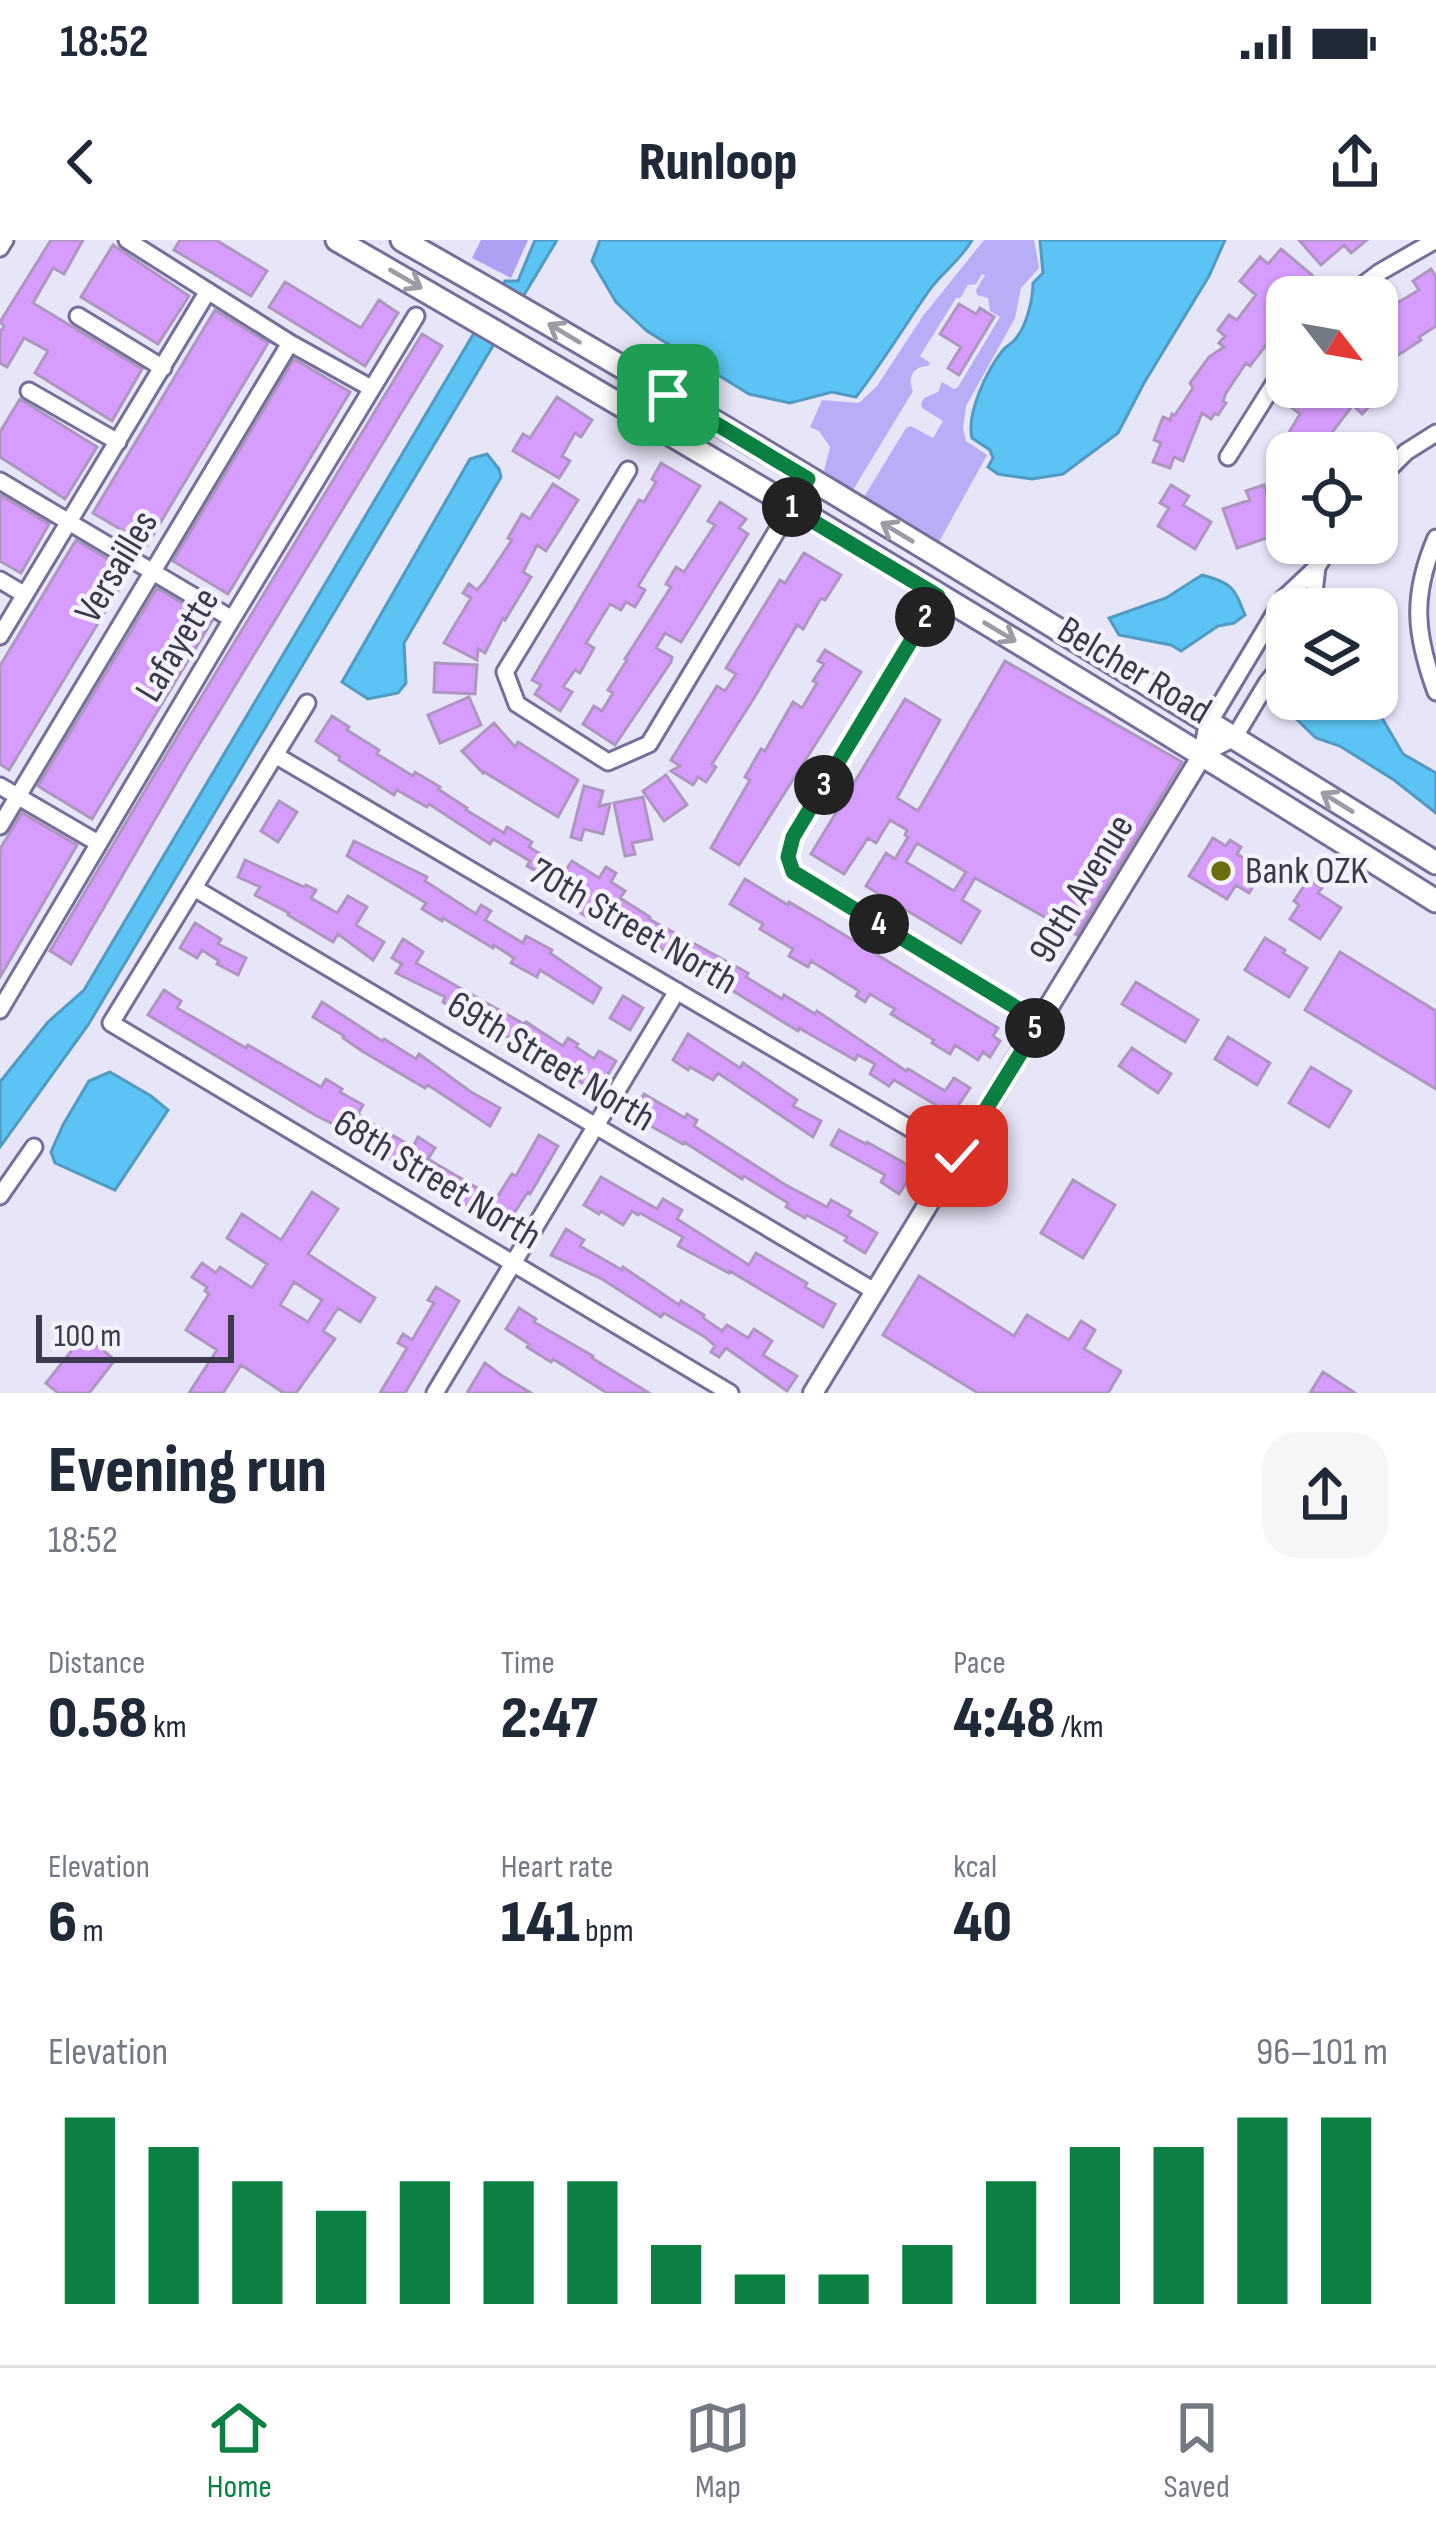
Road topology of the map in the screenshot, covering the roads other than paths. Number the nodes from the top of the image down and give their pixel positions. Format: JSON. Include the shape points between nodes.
{"nodes":[{"id":1,"x":5,"y":240,"type":"edge"},
{"id":2,"x":127,"y":240,"type":"edge"},
{"id":3,"x":161,"y":240,"type":"edge"},
{"id":4,"x":337,"y":240,"type":"edge"},
{"id":5,"x":401,"y":240,"type":"edge"},
{"id":6,"x":1436,"y":240,"type":"edge"},
{"id":7,"x":0,"y":248,"type":"edge"},
{"id":8,"x":151,"y":256,"type":"junction"},
{"id":9,"x":1375,"y":276,"type":"edge"},
{"id":10,"x":208,"y":291,"type":"junction"},
{"id":11,"x":79,"y":316,"type":"dead end"},
{"id":12,"x":416,"y":316,"type":"dead end"},
{"id":13,"x":290,"y":343,"type":"junction"},
{"id":14,"x":163,"y":368,"type":"junction"},
{"id":15,"x":371,"y":388,"type":"junction"},
{"id":16,"x":29,"y":391,"type":"dead end"},
{"id":17,"x":1266,"y":394,"type":"edge"},
{"id":18,"x":1436,"y":433,"type":"edge"},
{"id":19,"x":118,"y":442,"type":"junction"},
{"id":20,"x":1228,"y":457,"type":"dead end"},
{"id":21,"x":1398,"y":460,"type":"edge"},
{"id":22,"x":628,"y":470,"type":"dead end"},
{"id":23,"x":808,"y":479,"type":"junction"},
{"id":24,"x":0,"y":481,"type":"edge"},
{"id":25,"x":791,"y":508,"type":"junction"},
{"id":26,"x":71,"y":521,"type":"junction"},
{"id":27,"x":1436,"y":538,"type":"edge"},
{"id":28,"x":1319,"y":564,"type":"edge"},
{"id":29,"x":1317,"y":567,"type":"junction"},
{"id":30,"x":153,"y":572,"type":"junction"},
{"id":31,"x":0,"y":580,"type":"edge"},
{"id":32,"x":1314,"y":588,"type":"edge"},
{"id":33,"x":25,"y":595,"type":"junction"},
{"id":34,"x":938,"y":596,"type":"junction"},
{"id":35,"x":232,"y":619,"type":"junction"},
{"id":36,"x":0,"y":636,"type":"edge"},
{"id":37,"x":1250,"y":654,"type":"junction"},
{"id":38,"x":1266,"y":659,"type":"edge"},
{"id":39,"x":1266,"y":689,"type":"edge"},
{"id":40,"x":1436,"y":692,"type":"edge"},
{"id":41,"x":307,"y":703,"type":"dead end"},
{"id":42,"x":1209,"y":723,"type":"junction"},
{"id":43,"x":1234,"y":738,"type":"junction"},
{"id":44,"x":1203,"y":754,"type":"junction"},
{"id":45,"x":275,"y":755,"type":"junction"},
{"id":46,"x":0,"y":786,"type":"edge"},
{"id":47,"x":17,"y":796,"type":"junction"},
{"id":48,"x":0,"y":826,"type":"edge"},
{"id":49,"x":98,"y":843,"type":"junction"},
{"id":50,"x":1436,"y":863,"type":"edge"},
{"id":51,"x":194,"y":888,"type":"junction"},
{"id":52,"x":1436,"y":901,"type":"edge"},
{"id":53,"x":677,"y":992,"type":"junction"},
{"id":54,"x":0,"y":1010,"type":"edge"},
{"id":55,"x":1040,"y":1022,"type":"junction"},
{"id":56,"x":596,"y":1126,"type":"junction"},
{"id":57,"x":34,"y":1147,"type":"dead end"},
{"id":58,"x":957,"y":1156,"type":"junction"},
{"id":59,"x":0,"y":1196,"type":"edge"},
{"id":60,"x":513,"y":1264,"type":"junction"},
{"id":61,"x":876,"y":1292,"type":"junction"},
{"id":62,"x":435,"y":1393,"type":"edge"},
{"id":63,"x":730,"y":1393,"type":"edge"},
{"id":64,"x":813,"y":1393,"type":"edge"}],
"edges":[{"from":1,"to":7,"type":"street"},
{"from":2,"to":8,"type":"street"},
{"from":3,"to":8,"type":"street"},
{"from":4,"to":25,"type":"main road","name":"Belcher Road","one_way":true},
{"from":23,"to":5,"type":"main road","name":"Belcher Road","one_way":true},
{"from":6,"to":9,"type":"street"},
{"from":8,"to":10,"type":"street"},
{"from":10,"to":13,"type":"street"},
{"from":10,"to":14,"type":"street"},
{"from":11,"to":14,"type":"street"},
{"from":12,"to":15,"type":"street","name":"Lafayette"},
{"from":13,"to":15,"type":"street"},
{"from":13,"to":30,"type":"street","name":"Versailles"},
{"from":14,"to":19,"type":"street"},
{"from":15,"to":35,"type":"street","name":"Lafayette"},
{"from":16,"to":19,"type":"street"},
{"from":17,"to":20,"type":"street"},
{"from":18,"to":21,"type":"street"},
{"from":19,"to":26,"type":"street"},
{"from":22,"to":25,"type":"street","via":[[505,672],[517,704],[608,762],[649,744]]},
{"from":23,"to":25,"type":"street"},
{"from":42,"to":23,"type":"main road","name":"Belcher Road","one_way":true},
{"from":24,"to":26,"type":"street"},
{"from":25,"to":34,"type":"main road","name":"Belcher Road"},
{"from":26,"to":30,"type":"street"},
{"from":26,"to":33,"type":"street"},
{"from":27,"to":40,"type":"street","via":[[1417,612]]},
{"from":28,"to":29,"type":"street"},
{"from":29,"to":32,"type":"street"},
{"from":29,"to":37,"type":"street","via":[[1284,598]]},
{"from":30,"to":35,"type":"street"},
{"from":30,"to":47,"type":"street","name":"Versailles"},
{"from":31,"to":33,"type":"street"},
{"from":33,"to":36,"type":"street"},
{"from":34,"to":44,"type":"main road","name":"Belcher Road","one_way":true},
{"from":34,"to":55,"type":"street","via":[[788,857],[793,872]]},
{"from":35,"to":49,"type":"street","name":"Lafayette"},
{"from":37,"to":38,"type":"street"},
{"from":37,"to":42,"type":"street"},
{"from":39,"to":43,"type":"street"},
{"from":41,"to":45,"type":"street"},
{"from":42,"to":43,"type":"main road","name":"Belcher Road"},
{"from":42,"to":44,"type":"street","name":"90th Avenue"},
{"from":43,"to":44,"type":"street"},
{"from":50,"to":43,"type":"main road","name":"Belcher Road","one_way":true},
{"from":44,"to":52,"type":"main road","name":"Belcher Road"},
{"from":44,"to":55,"type":"street","name":"90th Avenue"},
{"from":45,"to":51,"type":"street"},
{"from":45,"to":53,"type":"street","name":"70th Street North"},
{"from":46,"to":47,"type":"street"},
{"from":47,"to":48,"type":"street","name":"Versailles"},
{"from":47,"to":49,"type":"street"},
{"from":49,"to":54,"type":"street","name":"Lafayette"},
{"from":51,"to":56,"type":"street","name":"69th Street North"},
{"from":51,"to":60,"type":"street","name":"68th Street North","via":[[111,1023]]},
{"from":53,"to":56,"type":"street"},
{"from":53,"to":58,"type":"street","name":"70th Street North"},
{"from":55,"to":58,"type":"street","name":"90th Avenue"},
{"from":56,"to":60,"type":"street"},
{"from":56,"to":61,"type":"street","name":"69th Street North"},
{"from":57,"to":59,"type":"street"},
{"from":58,"to":61,"type":"street","name":"90th Avenue"},
{"from":60,"to":62,"type":"street"},
{"from":60,"to":63,"type":"street","name":"68th Street North"},
{"from":61,"to":64,"type":"street","name":"90th Avenue"}]}
